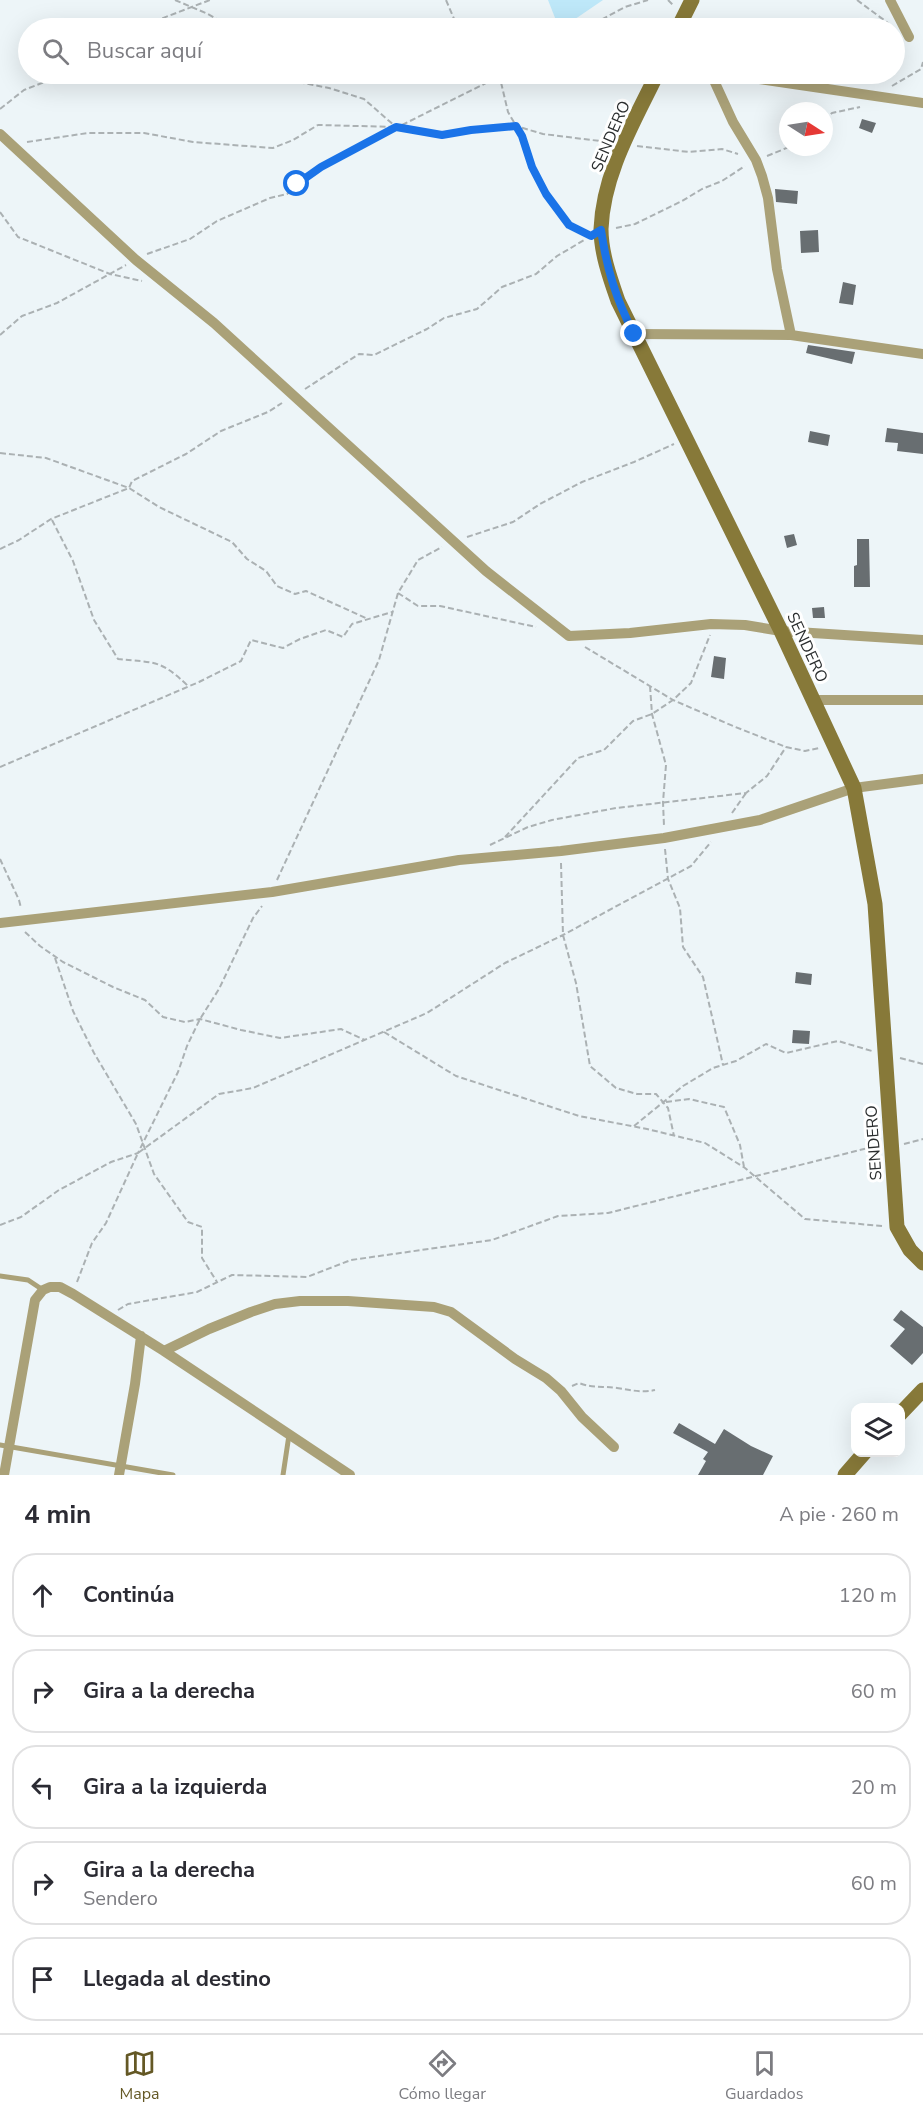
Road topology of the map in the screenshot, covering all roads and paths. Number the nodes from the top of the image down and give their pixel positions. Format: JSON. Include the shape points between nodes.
{"nodes":[{"id":1,"x":175,"y":0,"type":"edge"},
{"id":2,"x":210,"y":0,"type":"edge"},
{"id":3,"x":446,"y":0,"type":"edge"},
{"id":4,"x":648,"y":0,"type":"edge"},
{"id":5,"x":692,"y":0,"type":"edge"},
{"id":6,"x":857,"y":0,"type":"edge"},
{"id":7,"x":890,"y":0,"type":"edge"},
{"id":8,"x":192,"y":7,"type":"junction"},
{"id":9,"x":163,"y":18,"type":"edge"},
{"id":10,"x":213,"y":18,"type":"edge"},
{"id":11,"x":454,"y":18,"type":"edge"},
{"id":12,"x":605,"y":18,"type":"edge"},
{"id":13,"x":686,"y":18,"type":"edge"},
{"id":14,"x":882,"y":18,"type":"edge"},
{"id":15,"x":899,"y":18,"type":"edge"},
{"id":16,"x":905,"y":29,"type":"edge"},
{"id":17,"x":905,"y":34,"type":"edge"},
{"id":18,"x":909,"y":37,"type":"joint"},
{"id":19,"x":39,"y":84,"type":"edge"},
{"id":20,"x":312,"y":84,"type":"edge"},
{"id":21,"x":481,"y":84,"type":"edge"},
{"id":22,"x":501,"y":84,"type":"edge"},
{"id":23,"x":652,"y":84,"type":"edge"},
{"id":24,"x":716,"y":84,"type":"edge"},
{"id":25,"x":793,"y":84,"type":"edge"},
{"id":26,"x":923,"y":103,"type":"edge"},
{"id":27,"x":0,"y":110,"type":"edge"},
{"id":28,"x":516,"y":126,"type":"junction"},
{"id":29,"x":396,"y":127,"type":"junction"},
{"id":30,"x":0,"y":134,"type":"edge"},
{"id":31,"x":624,"y":143,"type":"junction"},
{"id":32,"x":12,"y":145,"type":"junction"},
{"id":33,"x":756,"y":160,"type":"junction"},
{"id":34,"x":722,"y":181,"type":"dead end"},
{"id":35,"x":0,"y":212,"type":"edge"},
{"id":36,"x":601,"y":230,"type":"junction"},
{"id":37,"x":136,"y":260,"type":"junction"},
{"id":38,"x":110,"y":274,"type":"junction"},
{"id":39,"x":142,"y":282,"type":"dead end"},
{"id":40,"x":634,"y":334,"type":"junction"},
{"id":41,"x":0,"y":335,"type":"edge"},
{"id":42,"x":792,"y":335,"type":"junction"},
{"id":43,"x":923,"y":354,"type":"edge"},
{"id":44,"x":294,"y":395,"type":"junction"},
{"id":45,"x":685,"y":439,"type":"junction"},
{"id":46,"x":0,"y":453,"type":"edge"},
{"id":47,"x":129,"y":488,"type":"junction"},
{"id":48,"x":51,"y":519,"type":"junction"},
{"id":49,"x":454,"y":541,"type":"junction"},
{"id":50,"x":0,"y":549,"type":"edge"},
{"id":51,"x":398,"y":593,"type":"junction"},
{"id":52,"x":392,"y":612,"type":"junction"},
{"id":53,"x":368,"y":619,"type":"junction"},
{"id":54,"x":711,"y":624,"type":"junction"},
{"id":55,"x":535,"y":626,"type":"dead end"},
{"id":56,"x":781,"y":631,"type":"junction"},
{"id":57,"x":569,"y":636,"type":"junction"},
{"id":58,"x":923,"y":640,"type":"edge"},
{"id":59,"x":188,"y":686,"type":"junction"},
{"id":60,"x":650,"y":686,"type":"junction"},
{"id":61,"x":673,"y":700,"type":"junction"},
{"id":62,"x":813,"y":700,"type":"junction"},
{"id":63,"x":923,"y":700,"type":"edge"},
{"id":64,"x":652,"y":714,"type":"junction"},
{"id":65,"x":833,"y":744,"type":"junction"},
{"id":66,"x":786,"y":747,"type":"junction"},
{"id":67,"x":0,"y":767,"type":"edge"},
{"id":68,"x":923,"y":779,"type":"edge"},
{"id":69,"x":854,"y":788,"type":"junction"},
{"id":70,"x":746,"y":793,"type":"junction"},
{"id":71,"x":663,"y":802,"type":"junction"},
{"id":72,"x":724,"y":827,"type":"junction"},
{"id":73,"x":664,"y":838,"type":"junction"},
{"id":74,"x":503,"y":839,"type":"junction"},
{"id":75,"x":485,"y":847,"type":"dead end"},
{"id":76,"x":561,"y":851,"type":"junction"},
{"id":77,"x":0,"y":859,"type":"edge"},
{"id":78,"x":668,"y":879,"type":"junction"},
{"id":79,"x":272,"y":892,"type":"junction"},
{"id":80,"x":24,"y":921,"type":"junction"},
{"id":81,"x":0,"y":923,"type":"edge"},
{"id":82,"x":563,"y":936,"type":"junction"},
{"id":83,"x":54,"y":957,"type":"junction"},
{"id":84,"x":200,"y":1019,"type":"junction"},
{"id":85,"x":384,"y":1032,"type":"junction"},
{"id":86,"x":364,"y":1040,"type":"junction"},
{"id":87,"x":885,"y":1055,"type":"junction"},
{"id":88,"x":923,"y":1064,"type":"edge"},
{"id":89,"x":723,"y":1065,"type":"junction"},
{"id":90,"x":663,"y":1102,"type":"junction"},
{"id":91,"x":634,"y":1126,"type":"junction"},
{"id":92,"x":674,"y":1136,"type":"junction"},
{"id":93,"x":142,"y":1144,"type":"junction"},
{"id":94,"x":144,"y":1149,"type":"junction"},
{"id":95,"x":864,"y":1149,"type":"dead end"},
{"id":96,"x":138,"y":1153,"type":"junction"},
{"id":97,"x":745,"y":1168,"type":"junction"},
{"id":98,"x":754,"y":1176,"type":"junction"},
{"id":99,"x":0,"y":1224,"type":"edge"},
{"id":100,"x":897,"y":1227,"type":"junction"},
{"id":101,"x":923,"y":1263,"type":"edge"},
{"id":102,"x":0,"y":1275,"type":"edge"},
{"id":103,"x":217,"y":1282,"type":"junction"},
{"id":104,"x":43,"y":1290,"type":"junction"},
{"id":105,"x":73,"y":1294,"type":"junction"},
{"id":106,"x":108,"y":1316,"type":"junction"},
{"id":107,"x":141,"y":1336,"type":"junction"},
{"id":108,"x":164,"y":1351,"type":"junction"},
{"id":109,"x":655,"y":1390,"type":"dead end"},
{"id":110,"x":923,"y":1390,"type":"edge"},
{"id":111,"x":561,"y":1391,"type":"junction"},
{"id":112,"x":905,"y":1409,"type":"edge"},
{"id":113,"x":289,"y":1435,"type":"junction"},
{"id":114,"x":4,"y":1445,"type":"edge"},
{"id":115,"x":614,"y":1447,"type":"dead end"},
{"id":116,"x":861,"y":1457,"type":"edge"},
{"id":117,"x":120,"y":1470,"type":"edge"},
{"id":118,"x":336,"y":1471,"type":"edge"},
{"id":119,"x":4,"y":1475,"type":"edge"},
{"id":120,"x":173,"y":1475,"type":"edge"},
{"id":121,"x":283,"y":1475,"type":"edge"},
{"id":122,"x":350,"y":1475,"type":"edge"},
{"id":123,"x":845,"y":1475,"type":"edge"}],
"edges":[{"from":1,"to":8,"type":"path"},
{"from":2,"to":8,"type":"path"},
{"from":3,"to":11,"type":"path"},
{"from":4,"to":12,"type":"path"},
{"from":5,"to":13,"type":"main road"},
{"from":6,"to":14,"type":"path"},
{"from":7,"to":15,"type":"street"},
{"from":8,"to":9,"type":"path"},
{"from":8,"to":10,"type":"path"},
{"from":16,"to":18,"type":"street"},
{"from":17,"to":18,"type":"path"},
{"from":19,"to":27,"type":"path","via":[[24,90]]},
{"from":20,"to":29,"type":"path","via":[[364,99]]},
{"from":21,"to":29,"type":"path"},
{"from":22,"to":28,"type":"path"},
{"from":23,"to":31,"type":"main road","name":"SENDERO"},
{"from":24,"to":33,"type":"street"},
{"from":25,"to":26,"type":"street"},
{"from":28,"to":29,"type":"path","via":[[442,135]]},
{"from":28,"to":31,"type":"path","via":[[543,134]]},
{"from":28,"to":44,"type":"path","via":[[546,194],[569,225],[591,236],[556,256],[536,274],[501,287],[477,309],[444,318],[374,355],[359,354]]},
{"from":29,"to":32,"type":"path","via":[[318,125],[273,148],[133,133],[88,133]]},
{"from":29,"to":37,"type":"path","via":[[321,167],[287,194],[270,198],[218,221],[190,239]]},
{"from":30,"to":32,"type":"street"},
{"from":31,"to":33,"type":"path","via":[[689,152],[722,149]]},
{"from":31,"to":36,"type":"main road","name":"SENDERO","via":[[613,167]]},
{"from":32,"to":37,"type":"street"},
{"from":33,"to":42,"type":"street","via":[[768,198],[777,269]]},
{"from":34,"to":36,"type":"path","via":[[635,224]]},
{"from":35,"to":38,"type":"path","via":[[18,237]]},
{"from":36,"to":40,"type":"main road","name":"SENDERO","via":[[609,276]]},
{"from":37,"to":38,"type":"path"},
{"from":37,"to":44,"type":"street"},
{"from":38,"to":39,"type":"path"},
{"from":38,"to":41,"type":"path","via":[[57,303],[22,316]]},
{"from":40,"to":42,"type":"street"},
{"from":40,"to":45,"type":"main road","name":"SENDERO"},
{"from":42,"to":43,"type":"street"},
{"from":44,"to":47,"type":"path","via":[[132,481]]},
{"from":44,"to":49,"type":"street"},
{"from":45,"to":49,"type":"path","via":[[582,482],[513,522]]},
{"from":45,"to":56,"type":"main road","name":"SENDERO"},
{"from":46,"to":47,"type":"path","via":[[46,458]]},
{"from":47,"to":48,"type":"path"},
{"from":47,"to":53,"type":"path","via":[[232,542],[247,559],[266,571],[277,586],[295,594],[306,591]]},
{"from":48,"to":50,"type":"path"},
{"from":48,"to":59,"type":"path","via":[[74,561],[94,620],[118,659],[159,663]]},
{"from":49,"to":51,"type":"path","via":[[418,560]]},
{"from":49,"to":57,"type":"street"},
{"from":51,"to":52,"type":"path"},
{"from":51,"to":55,"type":"path","via":[[418,606],[440,606]]},
{"from":52,"to":53,"type":"path"},
{"from":52,"to":79,"type":"path","via":[[379,660]]},
{"from":53,"to":59,"type":"path","via":[[352,624],[343,637],[326,630],[283,648],[251,640],[241,661]]},
{"from":54,"to":56,"type":"street"},
{"from":54,"to":57,"type":"street"},
{"from":54,"to":61,"type":"path","via":[[710,637],[691,683]]},
{"from":56,"to":58,"type":"street"},
{"from":56,"to":62,"type":"main road","name":"SENDERO"},
{"from":57,"to":60,"type":"path"},
{"from":59,"to":67,"type":"path"},
{"from":60,"to":61,"type":"path"},
{"from":60,"to":64,"type":"path"},
{"from":61,"to":64,"type":"path"},
{"from":61,"to":66,"type":"path"},
{"from":62,"to":63,"type":"street"},
{"from":62,"to":65,"type":"main road","name":"SENDERO"},
{"from":64,"to":71,"type":"path","via":[[666,765]]},
{"from":64,"to":74,"type":"path","via":[[633,722],[604,750],[578,758]]},
{"from":65,"to":66,"type":"path","via":[[805,751]]},
{"from":65,"to":69,"type":"main road","name":"SENDERO"},
{"from":66,"to":70,"type":"path","via":[[767,776]]},
{"from":68,"to":69,"type":"street"},
{"from":69,"to":72,"type":"street","via":[[760,820]]},
{"from":69,"to":87,"type":"main road","name":"SENDERO","via":[[875,904]]},
{"from":70,"to":71,"type":"path"},
{"from":70,"to":72,"type":"path"},
{"from":71,"to":73,"type":"path"},
{"from":71,"to":74,"type":"path","via":[[552,820]]},
{"from":72,"to":73,"type":"street"},
{"from":72,"to":78,"type":"path","via":[[691,866]]},
{"from":73,"to":76,"type":"street"},
{"from":73,"to":78,"type":"path"},
{"from":74,"to":75,"type":"path"},
{"from":76,"to":79,"type":"street","via":[[459,860]]},
{"from":76,"to":82,"type":"path"},
{"from":77,"to":80,"type":"path","via":[[20,900]]},
{"from":78,"to":82,"type":"path"},
{"from":78,"to":89,"type":"path","via":[[680,908],[684,947],[703,977]]},
{"from":79,"to":80,"type":"street"},
{"from":79,"to":84,"type":"path","via":[[253,918]]},
{"from":80,"to":81,"type":"street"},
{"from":80,"to":83,"type":"path","via":[[24,931]]},
{"from":82,"to":85,"type":"path","via":[[506,963],[427,1013]]},
{"from":82,"to":90,"type":"path","via":[[591,1066],[616,1088],[656,1094]]},
{"from":83,"to":84,"type":"path","via":[[145,1000],[163,1017],[185,1022]]},
{"from":83,"to":93,"type":"path","via":[[73,1011],[136,1124]]},
{"from":84,"to":86,"type":"path","via":[[280,1038],[342,1029]]},
{"from":84,"to":93,"type":"path"},
{"from":85,"to":86,"type":"path"},
{"from":85,"to":91,"type":"path","via":[[456,1076],[579,1116]]},
{"from":86,"to":94,"type":"path","via":[[253,1088],[219,1094]]},
{"from":87,"to":88,"type":"path"},
{"from":87,"to":89,"type":"path","via":[[838,1041],[786,1053],[766,1044]]},
{"from":87,"to":100,"type":"main road","name":"SENDERO"},
{"from":89,"to":90,"type":"path","via":[[682,1086]]},
{"from":90,"to":91,"type":"path"},
{"from":90,"to":92,"type":"path"},
{"from":90,"to":97,"type":"path","via":[[689,1099],[724,1107]]},
{"from":91,"to":92,"type":"path"},
{"from":92,"to":97,"type":"path","via":[[705,1143]]},
{"from":93,"to":94,"type":"path"},
{"from":93,"to":96,"type":"path"},
{"from":94,"to":96,"type":"path"},
{"from":94,"to":103,"type":"path","via":[[154,1174],[172,1201],[188,1222],[202,1227],[202,1258]]},
{"from":95,"to":98,"type":"path"},
{"from":96,"to":99,"type":"path","via":[[111,1162],[69,1184],[21,1217]]},
{"from":96,"to":105,"type":"path","via":[[106,1223],[92,1243]]},
{"from":97,"to":98,"type":"path"},
{"from":98,"to":100,"type":"path","via":[[805,1219]]},
{"from":98,"to":103,"type":"path","via":[[608,1213],[558,1216],[492,1240],[351,1260],[307,1277],[232,1275]]},
{"from":100,"to":101,"type":"main road","name":"SENDERO"},
{"from":102,"to":104,"type":"lane","via":[[28,1280]]},
{"from":103,"to":106,"type":"path","via":[[197,1292],[128,1304]]},
{"from":104,"to":105,"type":"street","via":[[60,1287]]},
{"from":104,"to":114,"type":"street","via":[[35,1299]]},
{"from":105,"to":106,"type":"street"},
{"from":106,"to":107,"type":"street"},
{"from":107,"to":108,"type":"street"},
{"from":107,"to":117,"type":"street"},
{"from":108,"to":111,"type":"street","via":[[275,1304],[348,1301],[434,1307],[452,1312]]},
{"from":108,"to":113,"type":"street"},
{"from":109,"to":111,"type":"path","via":[[630,1391],[579,1383]]},
{"from":110,"to":112,"type":"main road"},
{"from":111,"to":115,"type":"street"},
{"from":113,"to":118,"type":"street"},
{"from":113,"to":121,"type":"lane"},
{"from":114,"to":117,"type":"lane"},
{"from":114,"to":119,"type":"street"},
{"from":116,"to":123,"type":"main road"},
{"from":117,"to":120,"type":"lane"},
{"from":118,"to":122,"type":"street"}]}
